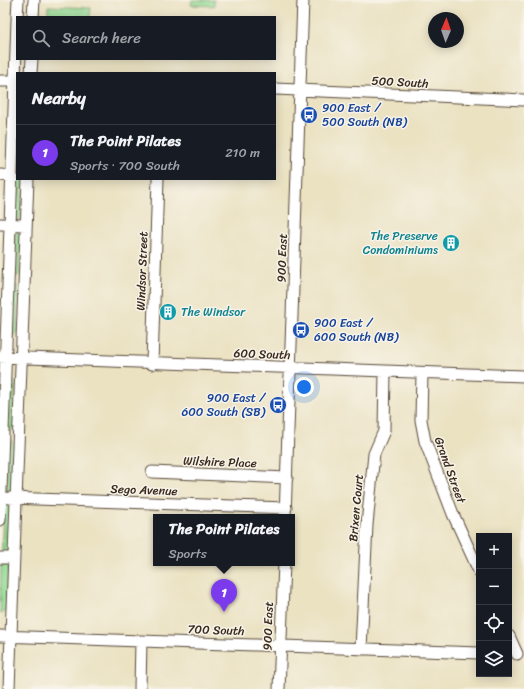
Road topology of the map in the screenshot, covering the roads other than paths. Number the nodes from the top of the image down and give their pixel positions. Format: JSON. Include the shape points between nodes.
{"nodes":[{"id":1,"x":18,"y":0,"type":"edge"},
{"id":2,"x":34,"y":0,"type":"edge"},
{"id":3,"x":303,"y":0,"type":"edge"},
{"id":4,"x":17,"y":16,"type":"edge"},
{"id":5,"x":33,"y":16,"type":"edge"},
{"id":6,"x":16,"y":60,"type":"edge"},
{"id":7,"x":32,"y":60,"type":"edge"},
{"id":8,"x":16,"y":72,"type":"edge"},
{"id":9,"x":31,"y":72,"type":"edge"},
{"id":10,"x":0,"y":81,"type":"edge"},
{"id":11,"x":16,"y":81,"type":"edge"},
{"id":12,"x":276,"y":89,"type":"edge"},
{"id":13,"x":300,"y":90,"type":"junction"},
{"id":14,"x":524,"y":100,"type":"edge"},
{"id":15,"x":15,"y":164,"type":"edge"},
{"id":16,"x":0,"y":175,"type":"edge"},
{"id":17,"x":12,"y":176,"type":"junction"},
{"id":18,"x":28,"y":180,"type":"edge"},
{"id":19,"x":158,"y":180,"type":"edge"},
{"id":20,"x":5,"y":224,"type":"edge"},
{"id":21,"x":26,"y":225,"type":"junction"},
{"id":22,"x":8,"y":281,"type":"junction"},
{"id":23,"x":23,"y":281,"type":"junction"},
{"id":24,"x":3,"y":358,"type":"edge"},
{"id":25,"x":21,"y":358,"type":"junction"},
{"id":26,"x":152,"y":364,"type":"junction"},
{"id":27,"x":291,"y":368,"type":"junction"},
{"id":28,"x":385,"y":371,"type":"junction"},
{"id":29,"x":422,"y":373,"type":"junction"},
{"id":30,"x":524,"y":376,"type":"edge"},
{"id":31,"x":3,"y":435,"type":"junction"},
{"id":32,"x":18,"y":436,"type":"junction"},
{"id":33,"x":152,"y":472,"type":"dead end"},
{"id":34,"x":287,"y":478,"type":"junction"},
{"id":35,"x":1,"y":497,"type":"edge"},
{"id":36,"x":16,"y":498,"type":"junction"},
{"id":37,"x":286,"y":513,"type":"edge"},
{"id":38,"x":0,"y":520,"type":"edge"},
{"id":39,"x":0,"y":558,"type":"edge"},
{"id":40,"x":13,"y":558,"type":"junction"},
{"id":41,"x":284,"y":566,"type":"edge"},
{"id":42,"x":478,"y":569,"type":"edge"},
{"id":43,"x":5,"y":636,"type":"edge"},
{"id":44,"x":141,"y":641,"type":"junction"},
{"id":45,"x":511,"y":641,"type":"edge"},
{"id":46,"x":281,"y":646,"type":"junction"},
{"id":47,"x":361,"y":649,"type":"junction"},
{"id":48,"x":476,"y":653,"type":"edge"},
{"id":49,"x":517,"y":654,"type":"edge"},
{"id":50,"x":9,"y":689,"type":"edge"},
{"id":51,"x":140,"y":689,"type":"edge"},
{"id":52,"x":279,"y":689,"type":"edge"}],
"edges":[{"from":1,"to":4,"type":"street"},
{"from":2,"to":5,"type":"street"},
{"from":3,"to":13,"type":"street","name":"900 East"},
{"from":6,"to":8,"type":"street"},
{"from":7,"to":9,"type":"street"},
{"from":10,"to":11,"type":"street"},
{"from":11,"to":15,"type":"street"},
{"from":12,"to":13,"type":"street","name":"500 South"},
{"from":13,"to":14,"type":"street","name":"500 South"},
{"from":13,"to":27,"type":"street","name":"900 East"},
{"from":15,"to":17,"type":"street"},
{"from":16,"to":17,"type":"street"},
{"from":17,"to":20,"type":"street"},
{"from":18,"to":21,"type":"street"},
{"from":19,"to":26,"type":"street","name":"Windsor Street"},
{"from":20,"to":21,"type":"street"},
{"from":20,"to":22,"type":"street"},
{"from":21,"to":23,"type":"street"},
{"from":22,"to":23,"type":"street"},
{"from":22,"to":24,"type":"street"},
{"from":23,"to":25,"type":"street"},
{"from":24,"to":25,"type":"street","name":"600 South"},
{"from":24,"to":31,"type":"street"},
{"from":25,"to":26,"type":"street","name":"600 South"},
{"from":25,"to":32,"type":"street"},
{"from":26,"to":27,"type":"street","name":"600 South"},
{"from":27,"to":28,"type":"street","name":"600 South"},
{"from":27,"to":34,"type":"street","name":"900 East"},
{"from":28,"to":29,"type":"street","name":"600 South"},
{"from":28,"to":47,"type":"street","name":"Brixen Court","via":[[384,431],[374,454],[367,525]]},
{"from":29,"to":30,"type":"street","name":"600 South"},
{"from":29,"to":42,"type":"street","name":"Grand Street","via":[[421,420],[425,441],[452,514]]},
{"from":31,"to":32,"type":"street"},
{"from":31,"to":35,"type":"street"},
{"from":32,"to":36,"type":"street"},
{"from":33,"to":34,"type":"street","name":"Wilshire Place"},
{"from":34,"to":37,"type":"street","name":"900 East"},
{"from":35,"to":36,"type":"street","name":"Sego Avenue"},
{"from":35,"to":38,"type":"street"},
{"from":36,"to":37,"type":"street","name":"Sego Avenue"},
{"from":36,"to":40,"type":"street"},
{"from":39,"to":40,"type":"street"},
{"from":40,"to":43,"type":"street"},
{"from":41,"to":46,"type":"street","name":"900 East"},
{"from":43,"to":44,"type":"street","name":"700 South"},
{"from":43,"to":50,"type":"street"},
{"from":44,"to":46,"type":"street","name":"700 South"},
{"from":44,"to":51,"type":"street"},
{"from":45,"to":49,"type":"street"},
{"from":46,"to":47,"type":"street","name":"700 South"},
{"from":46,"to":52,"type":"street","name":"900 East"},
{"from":47,"to":48,"type":"street","name":"700 South"}]}
